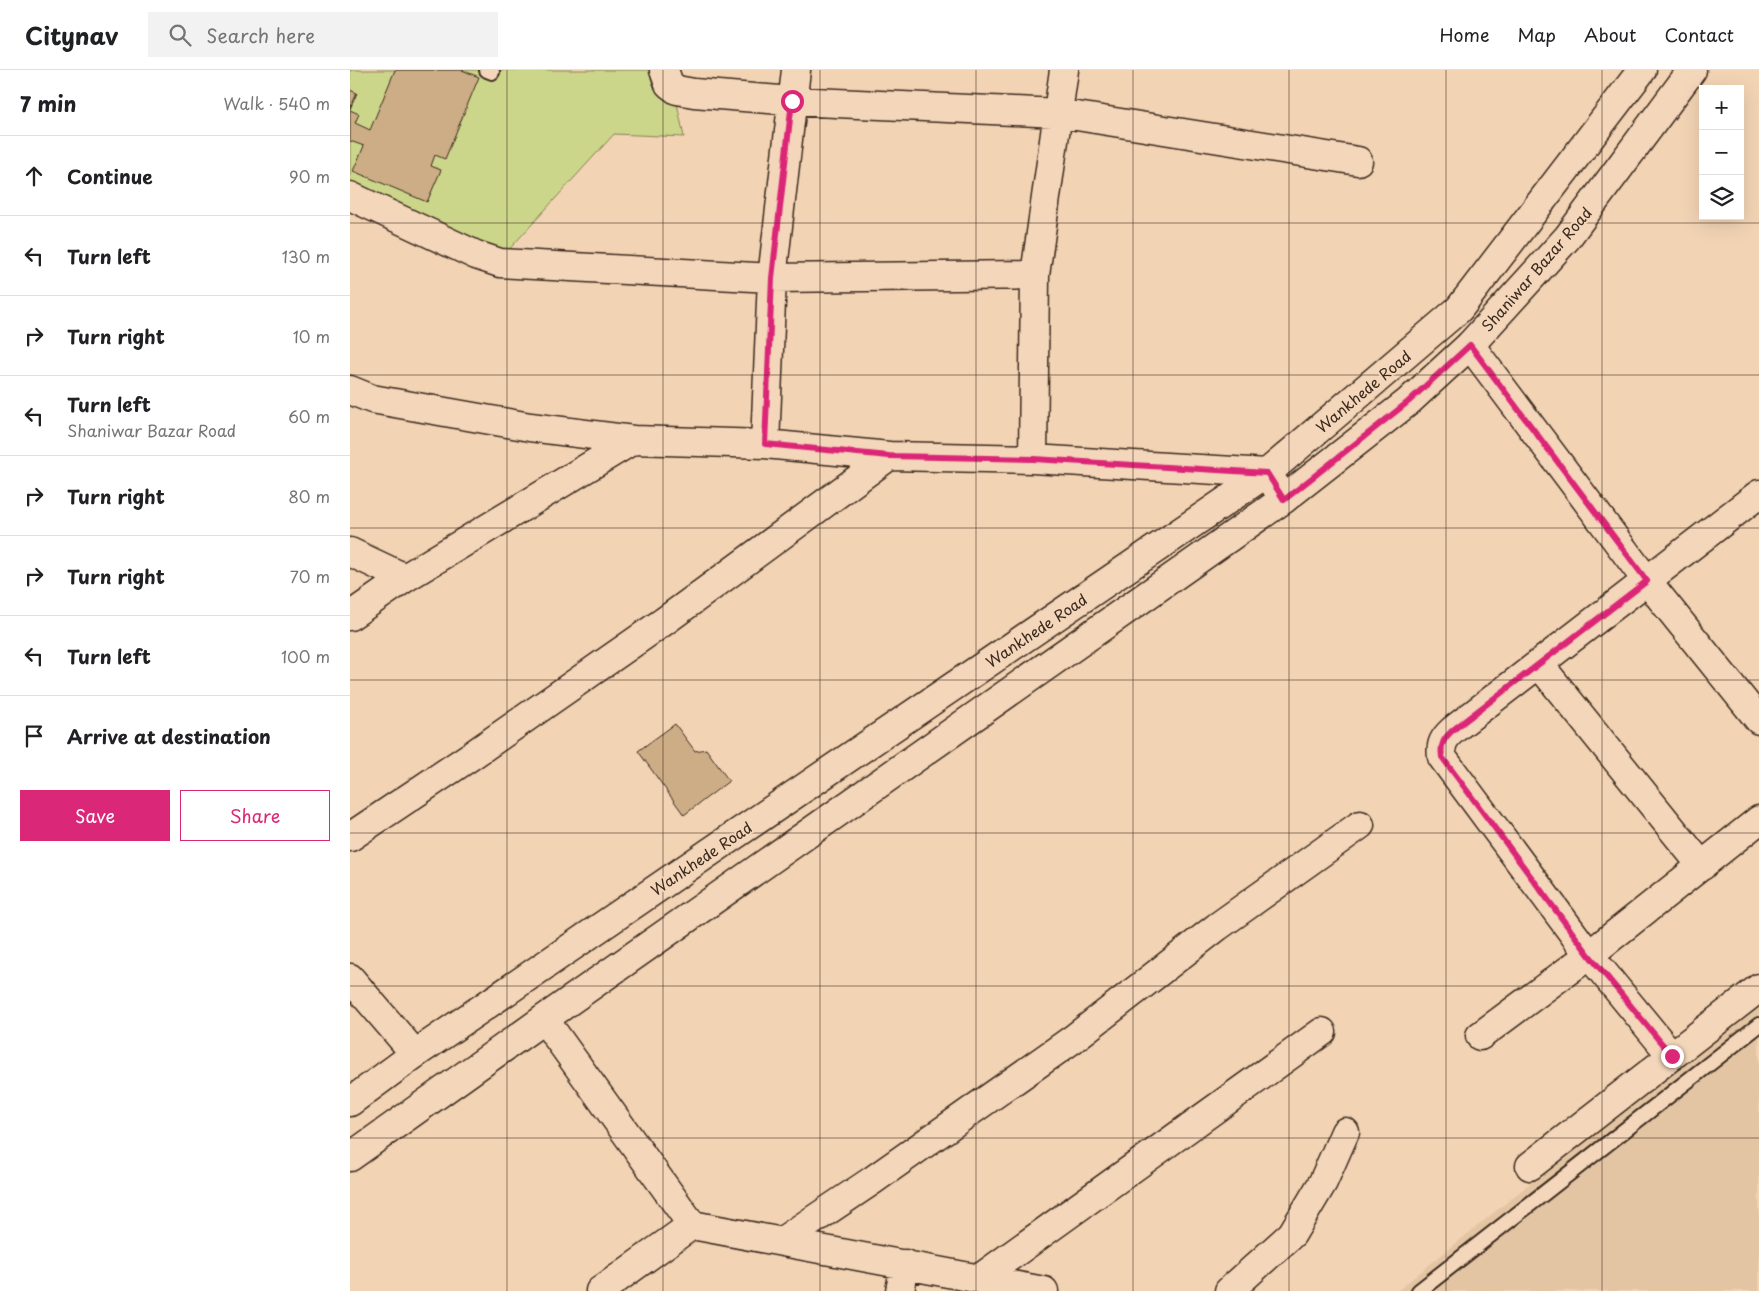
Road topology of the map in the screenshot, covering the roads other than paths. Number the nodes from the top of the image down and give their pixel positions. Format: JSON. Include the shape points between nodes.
{"nodes":[{"id":1,"x":664,"y":70,"type":"edge"},
{"id":2,"x":796,"y":70,"type":"edge"},
{"id":3,"x":1064,"y":70,"type":"edge"},
{"id":4,"x":1642,"y":70,"type":"edge"},
{"id":5,"x":1692,"y":70,"type":"edge"},
{"id":6,"x":792,"y":101,"type":"junction"},
{"id":7,"x":1058,"y":113,"type":"junction"},
{"id":8,"x":1358,"y":161,"type":"dead end"},
{"id":9,"x":350,"y":196,"type":"edge"},
{"id":10,"x":1035,"y":275,"type":"junction"},
{"id":11,"x":772,"y":278,"type":"junction"},
{"id":12,"x":1470,"y":345,"type":"junction"},
{"id":13,"x":350,"y":390,"type":"edge"},
{"id":14,"x":633,"y":440,"type":"junction"},
{"id":15,"x":765,"y":444,"type":"junction"},
{"id":16,"x":889,"y":456,"type":"junction"},
{"id":17,"x":1033,"y":459,"type":"junction"},
{"id":18,"x":1267,"y":473,"type":"junction"},
{"id":19,"x":1759,"y":494,"type":"edge"},
{"id":20,"x":1284,"y":500,"type":"junction"},
{"id":21,"x":350,"y":552,"type":"edge"},
{"id":22,"x":405,"y":578,"type":"junction"},
{"id":23,"x":1647,"y":581,"type":"junction"},
{"id":24,"x":350,"y":616,"type":"edge"},
{"id":25,"x":1539,"y":664,"type":"junction"},
{"id":26,"x":1759,"y":720,"type":"edge"},
{"id":27,"x":1759,"y":820,"type":"edge"},
{"id":28,"x":1360,"y":825,"type":"dead end"},
{"id":29,"x":350,"y":837,"type":"edge"},
{"id":30,"x":1702,"y":866,"type":"junction"},
{"id":31,"x":1589,"y":955,"type":"junction"},
{"id":32,"x":350,"y":978,"type":"edge"},
{"id":33,"x":1759,"y":988,"type":"edge"},
{"id":34,"x":544,"y":1019,"type":"junction"},
{"id":35,"x":1759,"y":1025,"type":"edge"},
{"id":36,"x":1322,"y":1032,"type":"dead end"},
{"id":37,"x":1480,"y":1036,"type":"dead end"},
{"id":38,"x":415,"y":1054,"type":"junction"},
{"id":39,"x":1672,"y":1056,"type":"junction"},
{"id":40,"x":350,"y":1102,"type":"edge"},
{"id":41,"x":1345,"y":1132,"type":"dead end"},
{"id":42,"x":350,"y":1158,"type":"edge"},
{"id":43,"x":1530,"y":1166,"type":"dead end"},
{"id":44,"x":692,"y":1225,"type":"junction"},
{"id":45,"x":782,"y":1242,"type":"junction"},
{"id":46,"x":905,"y":1264,"type":"junction"},
{"id":47,"x":980,"y":1278,"type":"junction"},
{"id":48,"x":600,"y":1291,"type":"edge"},
{"id":49,"x":900,"y":1291,"type":"edge"},
{"id":50,"x":1044,"y":1291,"type":"edge"},
{"id":51,"x":1229,"y":1291,"type":"edge"},
{"id":52,"x":1419,"y":1291,"type":"edge"}],
"edges":[{"from":1,"to":6,"type":"street","via":[[669,84],[677,90]]},
{"from":2,"to":6,"type":"street"},
{"from":3,"to":7,"type":"street"},
{"from":4,"to":18,"type":"street","name":"Wankhede Road","via":[[1459,309]]},
{"from":5,"to":12,"type":"street","name":"Shaniwar Bazar Road","via":[[1567,238]]},
{"from":6,"to":7,"type":"street"},
{"from":6,"to":11,"type":"street"},
{"from":7,"to":8,"type":"street"},
{"from":7,"to":10,"type":"street"},
{"from":9,"to":11,"type":"street","via":[[500,263]]},
{"from":10,"to":11,"type":"street"},
{"from":10,"to":17,"type":"street"},
{"from":11,"to":15,"type":"street"},
{"from":12,"to":20,"type":"street","name":"Shaniwar Bazar Road","via":[[1408,402]]},
{"from":12,"to":23,"type":"street"},
{"from":13,"to":14,"type":"street","via":[[372,399]]},
{"from":14,"to":15,"type":"street"},
{"from":14,"to":22,"type":"street"},
{"from":15,"to":16,"type":"street"},
{"from":16,"to":17,"type":"street"},
{"from":16,"to":29,"type":"street","via":[[666,620]]},
{"from":17,"to":18,"type":"street"},
{"from":18,"to":20,"type":"street"},
{"from":18,"to":38,"type":"street","name":"Wankhede Road"},
{"from":19,"to":23,"type":"street"},
{"from":20,"to":34,"type":"street"},
{"from":21,"to":22,"type":"street"},
{"from":22,"to":24,"type":"street"},
{"from":23,"to":25,"type":"street"},
{"from":23,"to":26,"type":"street"},
{"from":25,"to":30,"type":"street"},
{"from":25,"to":31,"type":"street","via":[[1444,738],[1442,757]]},
{"from":27,"to":30,"type":"street"},
{"from":28,"to":45,"type":"street","via":[[1217,926],[1073,1039]]},
{"from":30,"to":31,"type":"street"},
{"from":31,"to":37,"type":"street"},
{"from":31,"to":39,"type":"street"},
{"from":32,"to":38,"type":"street"},
{"from":33,"to":39,"type":"street"},
{"from":34,"to":42,"type":"street"},
{"from":34,"to":44,"type":"street"},
{"from":35,"to":52,"type":"lane"},
{"from":36,"to":47,"type":"street"},
{"from":38,"to":40,"type":"street","name":"Wankhede Road"},
{"from":39,"to":43,"type":"street"},
{"from":41,"to":51,"type":"street","via":[[1323,1182],[1292,1234]]},
{"from":44,"to":45,"type":"street"},
{"from":44,"to":48,"type":"street"},
{"from":45,"to":46,"type":"street"},
{"from":46,"to":47,"type":"street"},
{"from":46,"to":49,"type":"street"},
{"from":47,"to":50,"type":"street"}]}
